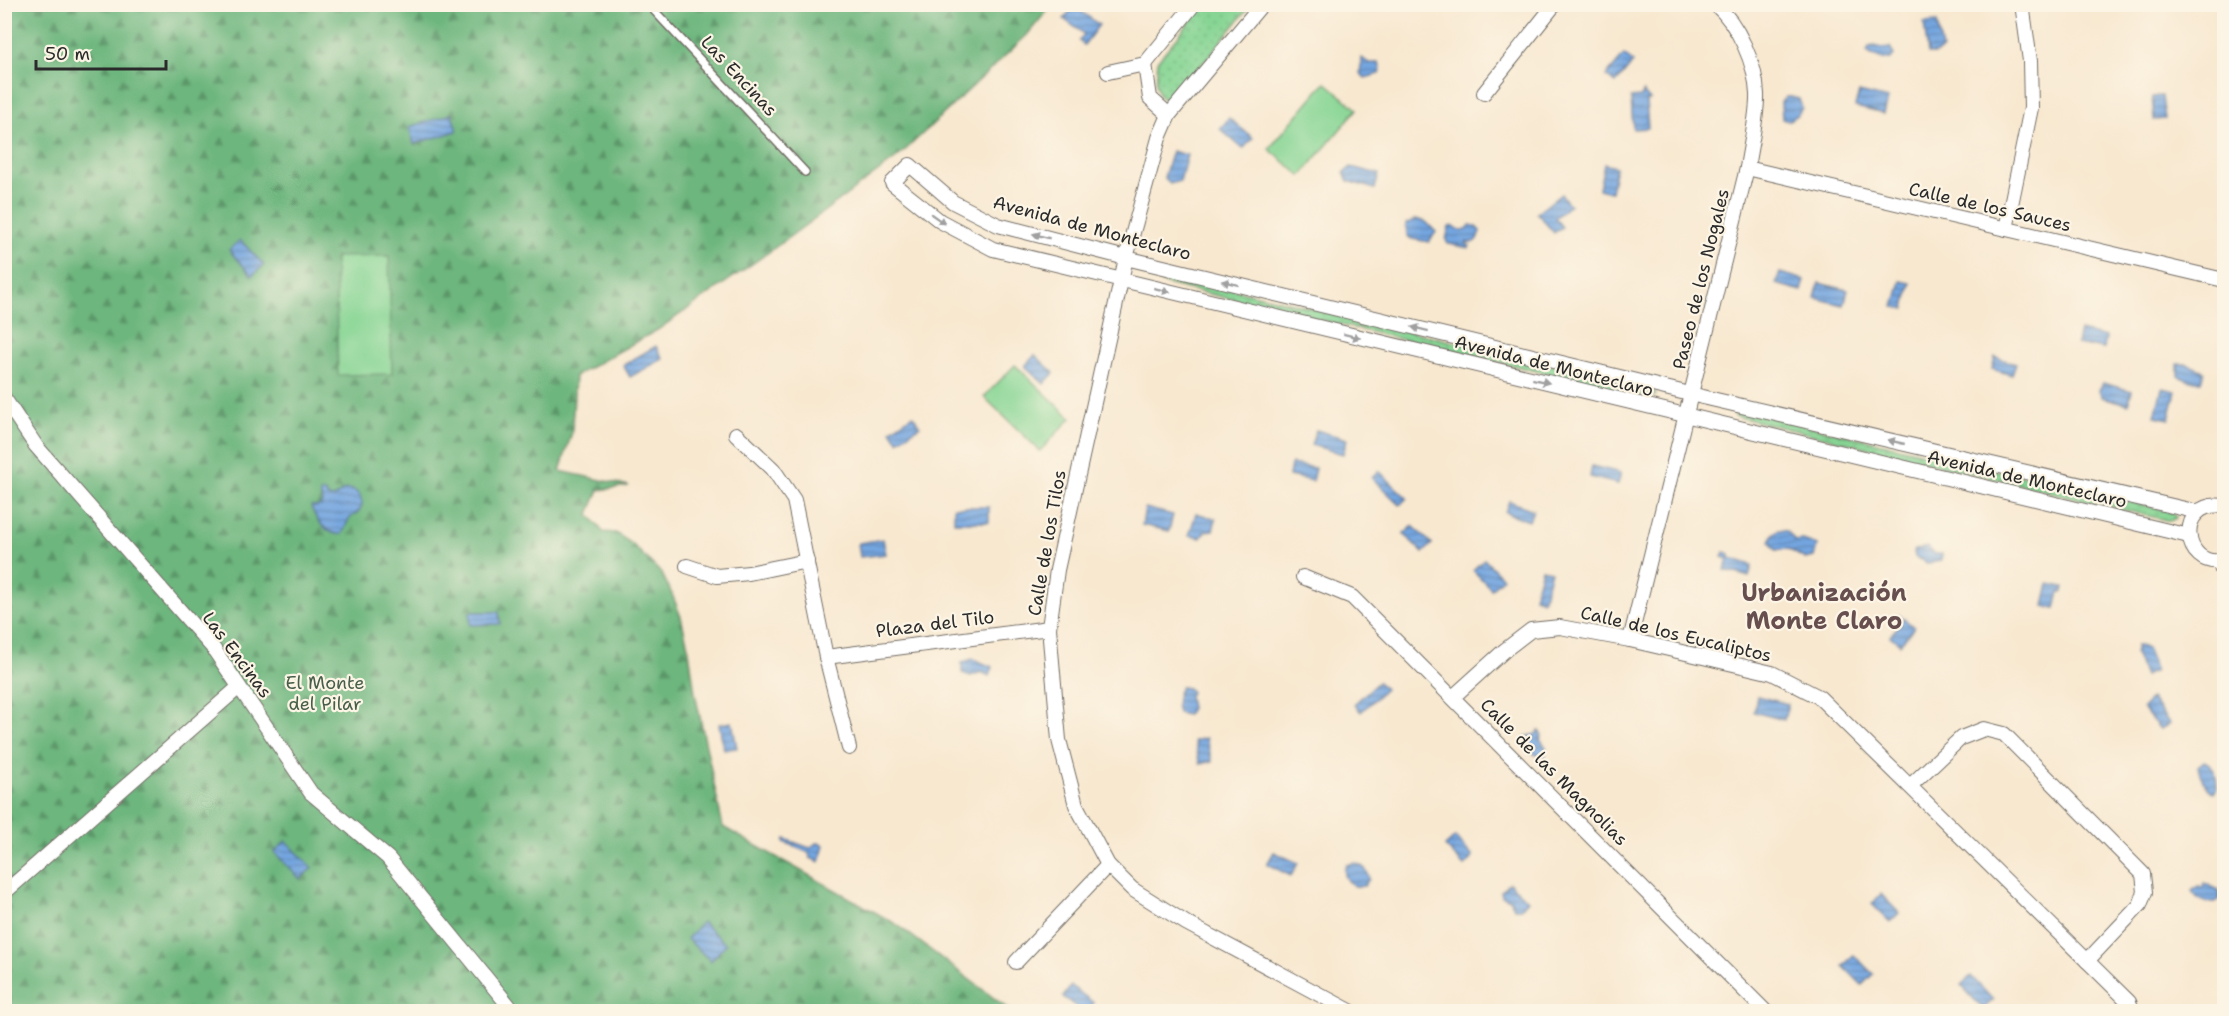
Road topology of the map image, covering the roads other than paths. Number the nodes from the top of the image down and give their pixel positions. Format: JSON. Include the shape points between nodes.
{"nodes":[{"id":1,"x":648,"y":4,"type":"edge"},
{"id":2,"x":1194,"y":4,"type":"edge"},
{"id":3,"x":1262,"y":4,"type":"edge"},
{"id":4,"x":1555,"y":4,"type":"edge"},
{"id":5,"x":1715,"y":4,"type":"edge"},
{"id":6,"x":2022,"y":4,"type":"edge"},
{"id":7,"x":1145,"y":64,"type":"junction"},
{"id":8,"x":1108,"y":72,"type":"dead end"},
{"id":9,"x":1484,"y":93,"type":"dead end"},
{"id":10,"x":1170,"y":116,"type":"junction"},
{"id":11,"x":1747,"y":168,"type":"junction"},
{"id":12,"x":805,"y":172,"type":"dead end"},
{"id":13,"x":2006,"y":229,"type":"junction"},
{"id":14,"x":1126,"y":258,"type":"junction"},
{"id":15,"x":1120,"y":280,"type":"junction"},
{"id":16,"x":2224,"y":280,"type":"edge"},
{"id":17,"x":1690,"y":394,"type":"junction"},
{"id":18,"x":4,"y":398,"type":"edge"},
{"id":19,"x":1685,"y":416,"type":"junction"},
{"id":20,"x":736,"y":434,"type":"dead end"},
{"id":21,"x":2224,"y":503,"type":"edge"},
{"id":22,"x":2198,"y":512,"type":"junction"},
{"id":23,"x":2189,"y":536,"type":"junction"},
{"id":24,"x":2222,"y":560,"type":"edge"},
{"id":25,"x":807,"y":561,"type":"junction"},
{"id":26,"x":687,"y":566,"type":"dead end"},
{"id":27,"x":2224,"y":576,"type":"edge"},
{"id":28,"x":1303,"y":577,"type":"dead end"},
{"id":29,"x":1049,"y":628,"type":"junction"},
{"id":30,"x":1630,"y":640,"type":"junction"},
{"id":31,"x":826,"y":657,"type":"junction"},
{"id":32,"x":239,"y":687,"type":"junction"},
{"id":33,"x":1454,"y":697,"type":"junction"},
{"id":34,"x":849,"y":748,"type":"dead end"},
{"id":35,"x":1910,"y":786,"type":"junction"},
{"id":36,"x":1108,"y":865,"type":"junction"},
{"id":37,"x":4,"y":893,"type":"edge"},
{"id":38,"x":2087,"y":961,"type":"junction"},
{"id":39,"x":1016,"y":962,"type":"dead end"},
{"id":40,"x":514,"y":1011,"type":"edge"},
{"id":41,"x":1352,"y":1011,"type":"edge"},
{"id":42,"x":1766,"y":1011,"type":"edge"},
{"id":43,"x":2133,"y":1011,"type":"edge"}],
"edges":[{"from":1,"to":12,"type":"lane","name":"Las Encinas"},
{"from":2,"to":7,"type":"street"},
{"from":3,"to":10,"type":"street","name":"Calle de los Tilos"},
{"from":4,"to":9,"type":"street"},
{"from":5,"to":11,"type":"street","name":"Paseo de los Nogales","via":[[1725,13],[1749,53],[1757,94]]},
{"from":6,"to":13,"type":"street","via":[[2030,61],[2031,108]]},
{"from":7,"to":8,"type":"street"},
{"from":7,"to":10,"type":"street","via":[[1150,98]]},
{"from":10,"to":14,"type":"street","name":"Calle de los Tilos","via":[[1159,138]]},
{"from":11,"to":13,"type":"street","name":"Calle de los Sauces"},
{"from":11,"to":17,"type":"street","name":"Paseo de los Nogales"},
{"from":13,"to":16,"type":"street","name":"Calle de los Sauces"},
{"from":14,"to":15,"type":"street","name":"Calle de los Tilos"},
{"from":14,"to":15,"type":"street","name":"Avenida de Monteclaro","one_way":true,"via":[[998,225],[953,202],[910,165],[892,183],[940,221],[993,249]]},
{"from":17,"to":14,"type":"street","name":"Avenida de Monteclaro","one_way":true},
{"from":15,"to":19,"type":"street","name":"Avenida de Monteclaro","one_way":true},
{"from":15,"to":29,"type":"street","name":"Calle de los Tilos","via":[[1056,570]]},
{"from":17,"to":19,"type":"street","name":"Paseo de los Nogales"},
{"from":22,"to":17,"type":"street","name":"Avenida de Monteclaro","one_way":true},
{"from":18,"to":32,"type":"street","name":"Las Encinas","via":[[36,446],[213,648]]},
{"from":19,"to":23,"type":"street","name":"Avenida de Monteclaro"},
{"from":19,"to":30,"type":"street","name":"Paseo de los Nogales"},
{"from":20,"to":25,"type":"street","via":[[773,469],[794,500]]},
{"from":21,"to":22,"type":"street"},
{"from":22,"to":23,"type":"street","via":[[2189,527]]},
{"from":23,"to":24,"type":"street","via":[[2199,554]]},
{"from":24,"to":27,"type":"street"},
{"from":25,"to":26,"type":"street","via":[[717,576]]},
{"from":25,"to":31,"type":"street"},
{"from":28,"to":33,"type":"street","name":"Calle de las Magnolias","via":[[1352,597]]},
{"from":29,"to":31,"type":"street","name":"Plaza del Tilo"},
{"from":29,"to":36,"type":"street","name":"Calle de los Tilos","via":[[1059,740],[1076,805]]},
{"from":30,"to":33,"type":"street","name":"Calle de los Eucaliptos","via":[[1560,627],[1531,630]]},
{"from":30,"to":35,"type":"street","name":"Calle de los Eucaliptos","via":[[1772,673],[1819,696]]},
{"from":31,"to":34,"type":"street"},
{"from":32,"to":37,"type":"street"},
{"from":32,"to":40,"type":"street","name":"Las Encinas","via":[[311,793],[388,858]]},
{"from":33,"to":42,"type":"street","name":"Calle de las Magnolias"},
{"from":35,"to":38,"type":"street","name":"Calle de los Eucaliptos"},
{"from":35,"to":38,"type":"street","via":[[1961,738],[1984,729],[2004,734],[2143,874],[2145,892],[2140,905]]},
{"from":36,"to":39,"type":"street"},
{"from":36,"to":41,"type":"street","name":"Calle de los Tilos","via":[[1132,889],[1186,923]]},
{"from":38,"to":43,"type":"street","name":"Calle de los Eucaliptos","via":[[2129,1002]]}]}
